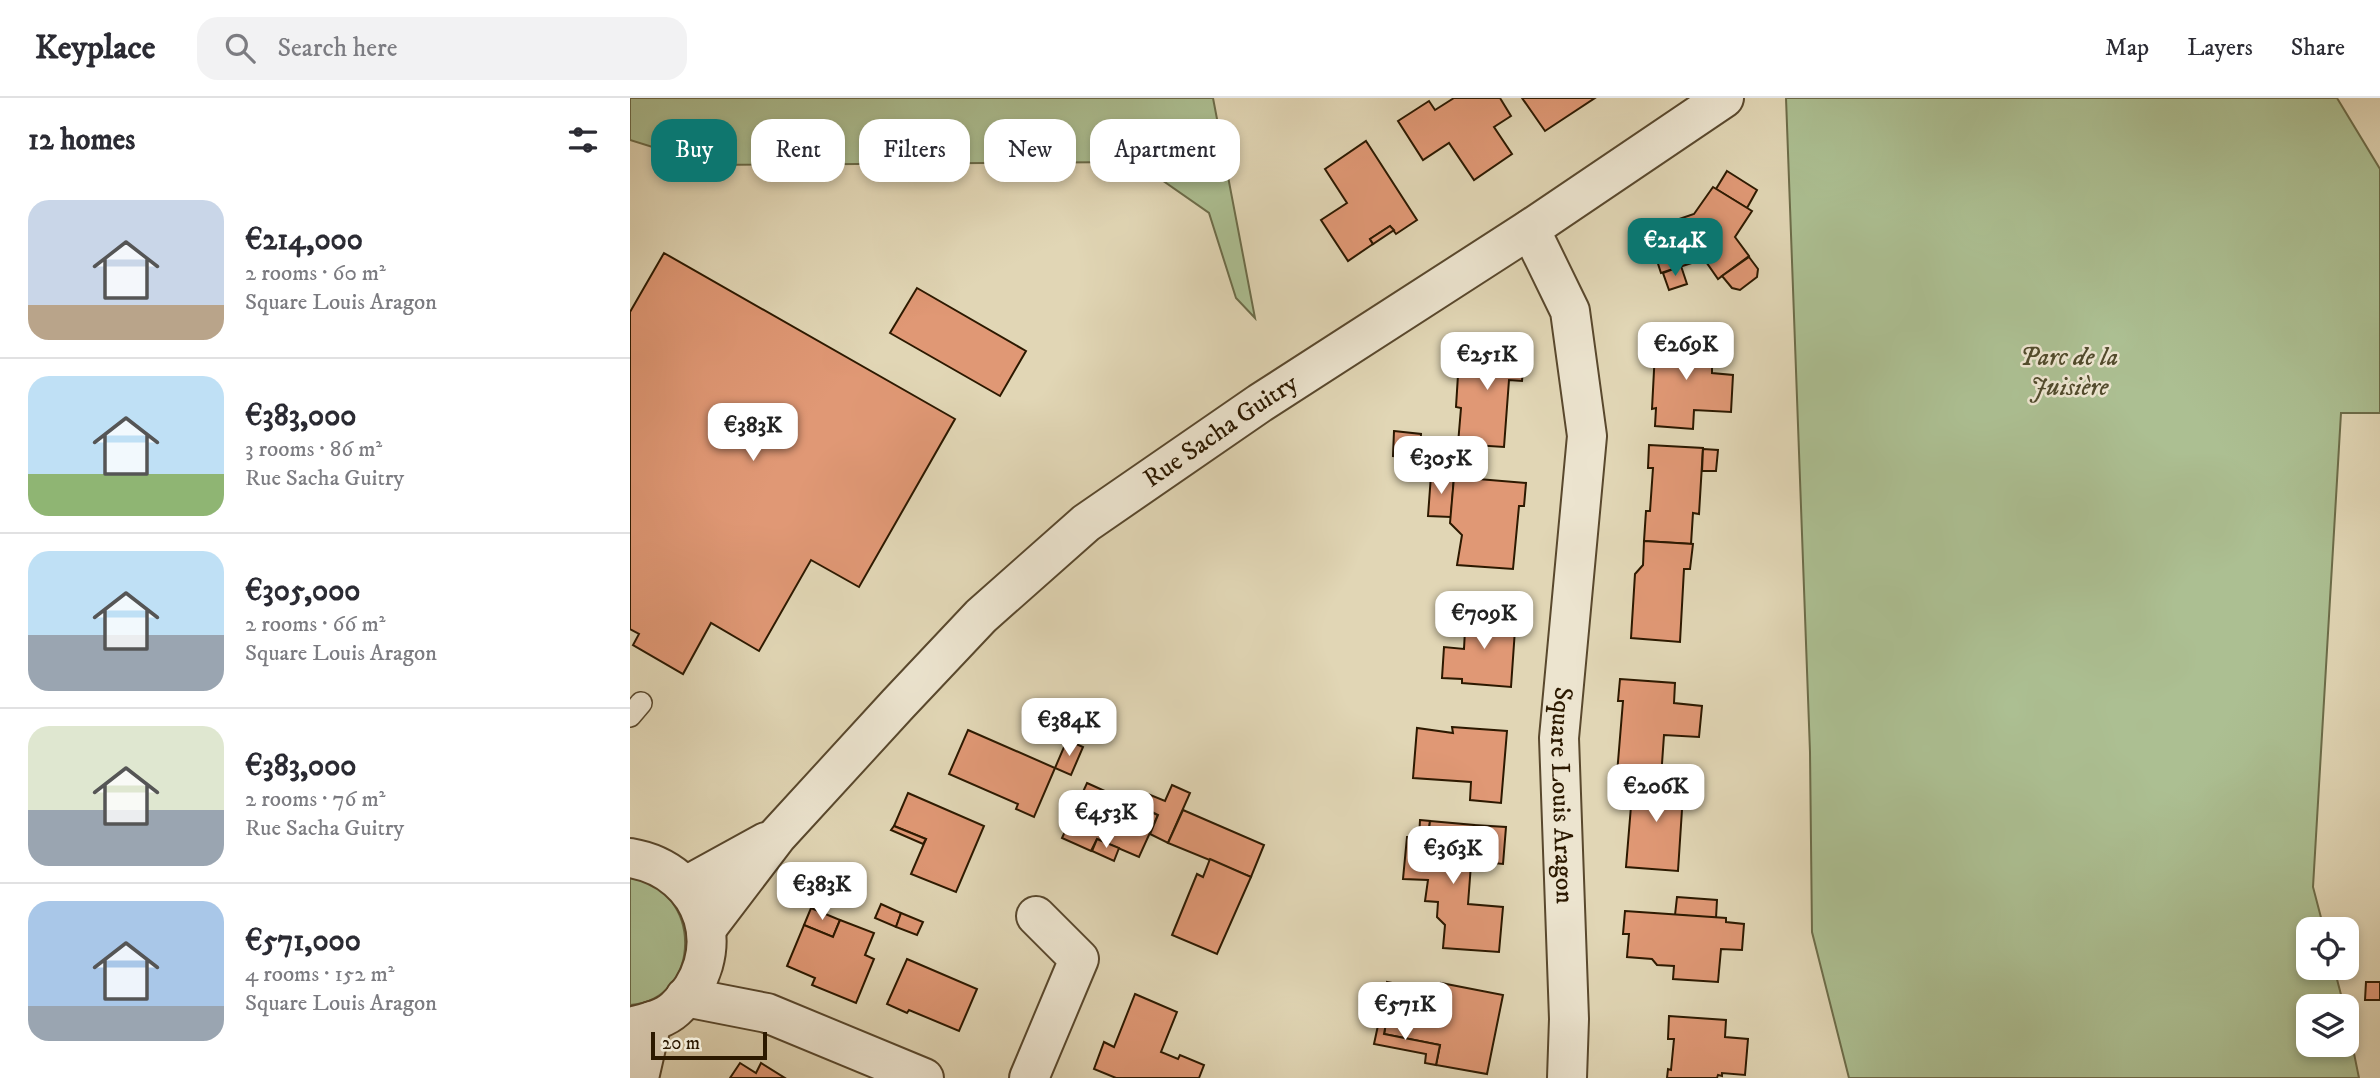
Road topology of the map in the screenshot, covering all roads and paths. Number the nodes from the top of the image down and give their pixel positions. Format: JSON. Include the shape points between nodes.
{"nodes":[{"id":1,"x":1724,"y":98,"type":"edge"},
{"id":2,"x":1530,"y":229,"type":"junction"},
{"id":3,"x":777,"y":836,"type":"junction"},
{"id":4,"x":630,"y":858,"type":"edge"},
{"id":5,"x":686,"y":886,"type":"junction"},
{"id":6,"x":1035,"y":916,"type":"dead end"},
{"id":7,"x":707,"y":938,"type":"junction"},
{"id":8,"x":685,"y":996,"type":"junction"},
{"id":9,"x":767,"y":1013,"type":"junction"},
{"id":10,"x":641,"y":1024,"type":"edge"},
{"id":11,"x":639,"y":1078,"type":"edge"},
{"id":12,"x":924,"y":1078,"type":"edge"},
{"id":13,"x":1029,"y":1078,"type":"edge"},
{"id":14,"x":1567,"y":1078,"type":"edge"}],
"edges":[{"from":1,"to":2,"type":"street","name":"Rue Sacha Guitry"},
{"from":2,"to":3,"type":"street","name":"Rue Sacha Guitry","via":[[1269,397],[1086,523],[981,616]]},
{"from":2,"to":14,"type":"street","name":"Square Louis Aragon","via":[[1570,311],[1587,436],[1559,738]]},
{"from":3,"to":5,"type":"street","name":"Rue Sacha Guitry"},
{"from":3,"to":7,"type":"street","name":"Rue Sacha Guitry"},
{"from":4,"to":5,"type":"street","via":[[668,871]]},
{"from":5,"to":7,"type":"street","via":[[700,909]]},
{"from":6,"to":13,"type":"street","via":[[1079,959]]},
{"from":7,"to":8,"type":"street","name":"Rue Sacha Guitry","via":[[702,972]]},
{"from":7,"to":9,"type":"street","via":[[722,972]]},
{"from":8,"to":9,"type":"street"},
{"from":8,"to":10,"type":"street","name":"Rue Sacha Guitry","via":[[674,1010]]},
{"from":9,"to":12,"type":"street"},
{"from":10,"to":11,"type":"street"}]}
